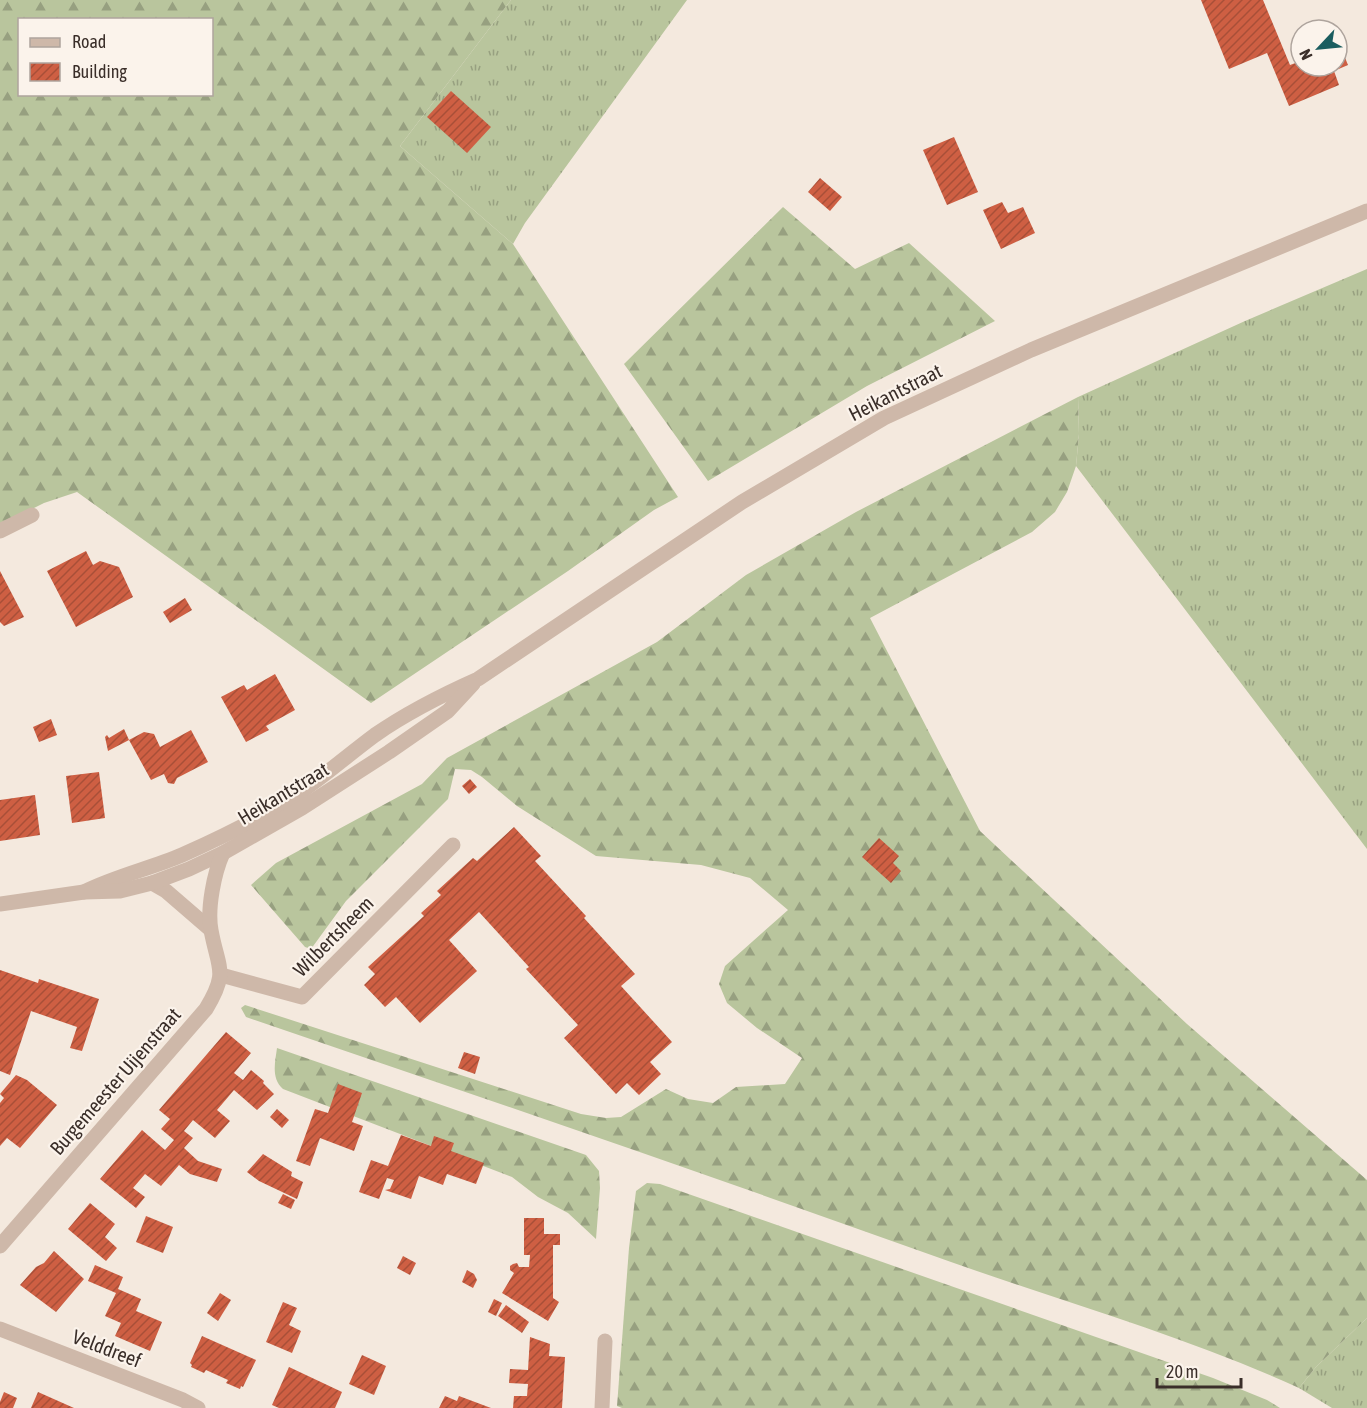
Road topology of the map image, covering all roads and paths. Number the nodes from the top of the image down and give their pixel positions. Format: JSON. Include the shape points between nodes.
{"nodes":[{"id":1,"x":1367,"y":211,"type":"edge"},
{"id":2,"x":32,"y":515,"type":"dead end"},
{"id":3,"x":0,"y":531,"type":"edge"},
{"id":4,"x":478,"y":679,"type":"junction"},
{"id":5,"x":453,"y":845,"type":"dead end"},
{"id":6,"x":223,"y":853,"type":"junction"},
{"id":7,"x":152,"y":883,"type":"junction"},
{"id":8,"x":84,"y":892,"type":"junction"},
{"id":9,"x":0,"y":904,"type":"edge"},
{"id":10,"x":210,"y":929,"type":"junction"},
{"id":11,"x":221,"y":975,"type":"junction"},
{"id":12,"x":0,"y":1246,"type":"edge"},
{"id":13,"x":0,"y":1329,"type":"edge"},
{"id":14,"x":605,"y":1341,"type":"dead end"},
{"id":15,"x":198,"y":1408,"type":"edge"},
{"id":16,"x":602,"y":1408,"type":"edge"}],
"edges":[{"from":1,"to":4,"type":"street","name":"Heikantstraat","via":[[1031,350],[884,418],[742,502]]},
{"from":2,"to":3,"type":"street"},
{"from":4,"to":6,"type":"street","name":"Heikantstraat","via":[[448,711],[410,738],[302,808]]},
{"from":4,"to":8,"type":"street","name":"Heikantstraat","via":[[397,720],[295,796],[250,821],[182,855]]},
{"from":5,"to":11,"type":"street","name":"Wilbertsheem","via":[[302,997]]},
{"from":6,"to":7,"type":"street","name":"Heikantstraat"},
{"from":6,"to":10,"type":"street","via":[[213,880]]},
{"from":7,"to":8,"type":"street","name":"Heikantstraat","via":[[120,891]]},
{"from":7,"to":10,"type":"street"},
{"from":8,"to":9,"type":"street","name":"Heikantstraat"},
{"from":10,"to":11,"type":"street"},
{"from":11,"to":12,"type":"street","name":"Burgemeester Uijenstraat","via":[[206,1009]]},
{"from":13,"to":15,"type":"street","name":"Velddreef"},
{"from":14,"to":16,"type":"street"}]}
